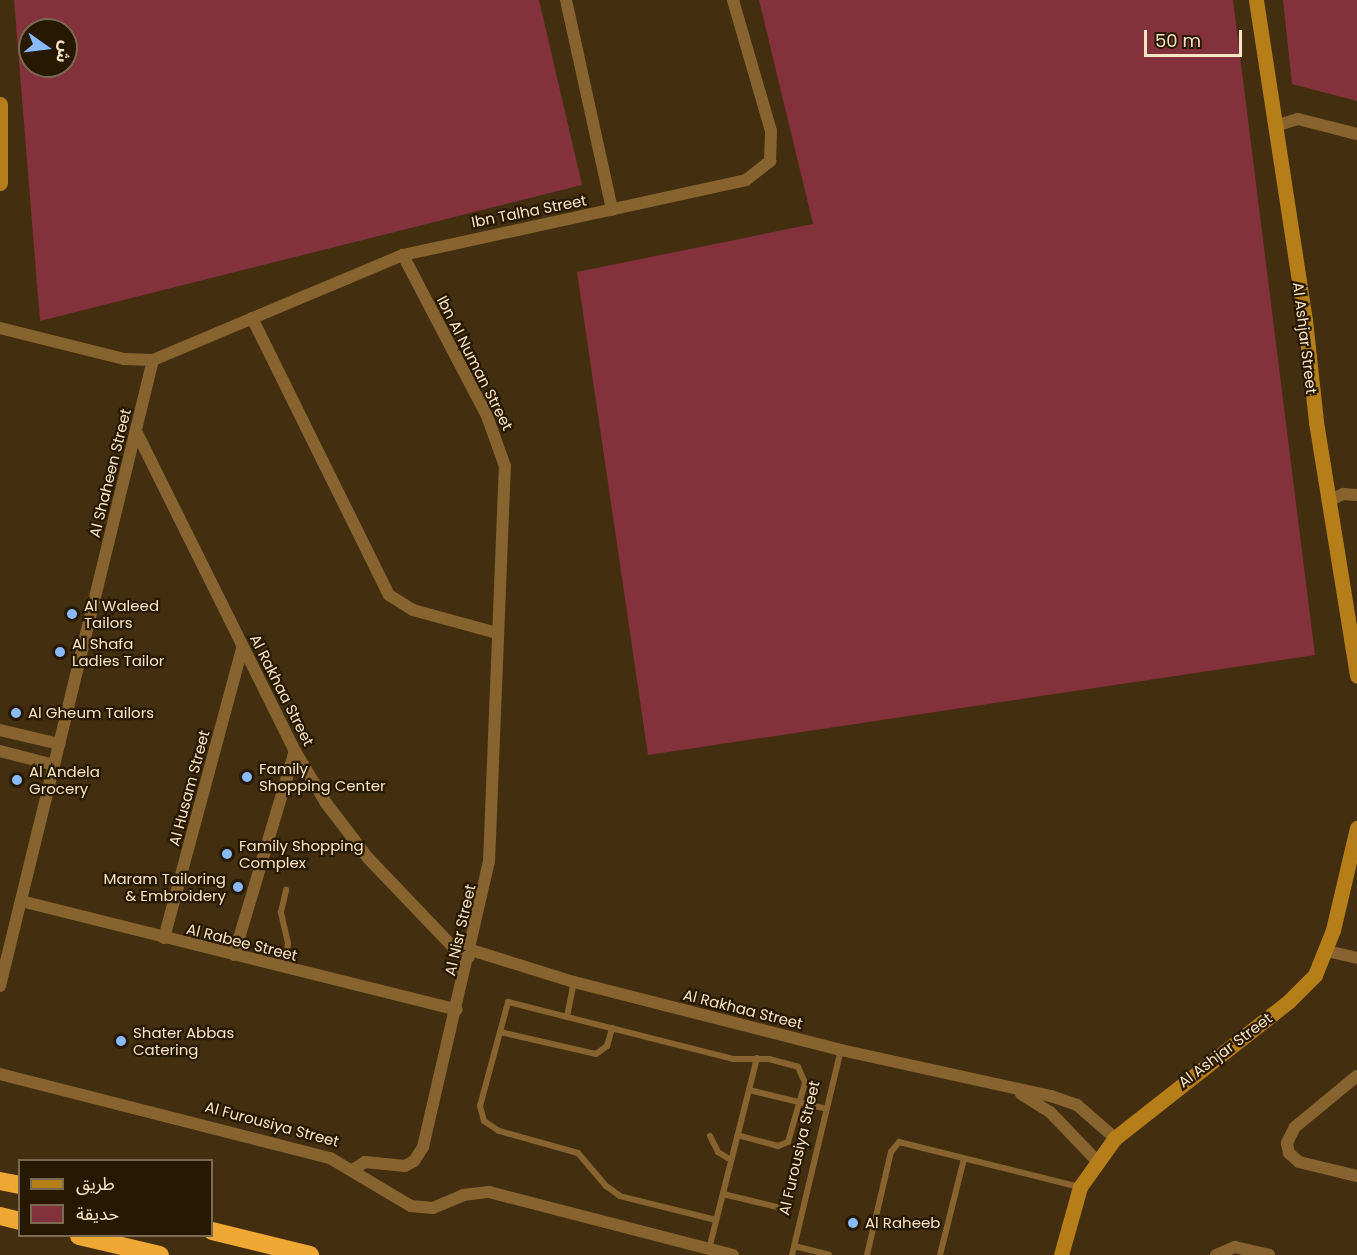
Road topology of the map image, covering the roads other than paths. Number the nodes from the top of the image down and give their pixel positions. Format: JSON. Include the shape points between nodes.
{"nodes":[{"id":1,"x":566,"y":0,"type":"edge"},
{"id":2,"x":733,"y":0,"type":"edge"},
{"id":3,"x":1256,"y":0,"type":"edge"},
{"id":4,"x":0,"y":104,"type":"edge"},
{"id":5,"x":1275,"y":126,"type":"junction"},
{"id":6,"x":1357,"y":134,"type":"edge"},
{"id":7,"x":0,"y":177,"type":"edge"},
{"id":8,"x":0,"y":183,"type":"edge"},
{"id":9,"x":612,"y":210,"type":"junction"},
{"id":10,"x":403,"y":255,"type":"junction"},
{"id":11,"x":252,"y":318,"type":"junction"},
{"id":12,"x":0,"y":328,"type":"edge"},
{"id":13,"x":153,"y":360,"type":"junction"},
{"id":14,"x":136,"y":431,"type":"junction"},
{"id":15,"x":1357,"y":495,"type":"edge"},
{"id":16,"x":1328,"y":501,"type":"junction"},
{"id":17,"x":497,"y":633,"type":"junction"},
{"id":18,"x":243,"y":646,"type":"junction"},
{"id":19,"x":1357,"y":676,"type":"edge"},
{"id":20,"x":0,"y":730,"type":"edge"},
{"id":21,"x":59,"y":744,"type":"junction"},
{"id":22,"x":0,"y":751,"type":"edge"},
{"id":23,"x":295,"y":751,"type":"junction"},
{"id":24,"x":54,"y":765,"type":"junction"},
{"id":25,"x":1357,"y":828,"type":"edge"},
{"id":26,"x":286,"y":890,"type":"dead end"},
{"id":27,"x":21,"y":901,"type":"junction"},
{"id":28,"x":164,"y":938,"type":"junction"},
{"id":29,"x":1327,"y":951,"type":"junction"},
{"id":30,"x":470,"y":953,"type":"junction"},
{"id":31,"x":234,"y":955,"type":"junction"},
{"id":32,"x":1357,"y":958,"type":"edge"},
{"id":33,"x":285,"y":968,"type":"junction"},
{"id":34,"x":574,"y":982,"type":"junction"},
{"id":35,"x":0,"y":986,"type":"edge"},
{"id":36,"x":457,"y":1010,"type":"junction"},
{"id":37,"x":567,"y":1017,"type":"junction"},
{"id":38,"x":612,"y":1028,"type":"junction"},
{"id":39,"x":500,"y":1032,"type":"junction"},
{"id":40,"x":841,"y":1050,"type":"junction"},
{"id":41,"x":757,"y":1058,"type":"junction"},
{"id":42,"x":0,"y":1074,"type":"edge"},
{"id":43,"x":1357,"y":1076,"type":"edge"},
{"id":44,"x":749,"y":1090,"type":"junction"},
{"id":45,"x":1011,"y":1090,"type":"junction"},
{"id":46,"x":799,"y":1102,"type":"junction"},
{"id":47,"x":827,"y":1109,"type":"junction"},
{"id":48,"x":738,"y":1135,"type":"junction"},
{"id":49,"x":710,"y":1136,"type":"dead end"},
{"id":50,"x":1115,"y":1138,"type":"junction"},
{"id":51,"x":964,"y":1159,"type":"junction"},
{"id":52,"x":731,"y":1160,"type":"junction"},
{"id":53,"x":1096,"y":1160,"type":"junction"},
{"id":54,"x":354,"y":1169,"type":"junction"},
{"id":55,"x":1357,"y":1176,"type":"edge"},
{"id":56,"x":0,"y":1180,"type":"edge"},
{"id":57,"x":18,"y":1184,"type":"edge"},
{"id":58,"x":1080,"y":1187,"type":"junction"},
{"id":59,"x":723,"y":1194,"type":"junction"},
{"id":60,"x":777,"y":1207,"type":"dead end"},
{"id":61,"x":0,"y":1216,"type":"edge"},
{"id":62,"x":18,"y":1220,"type":"edge"},
{"id":63,"x":716,"y":1220,"type":"junction"},
{"id":64,"x":213,"y":1231,"type":"edge"},
{"id":65,"x":83,"y":1237,"type":"edge"},
{"id":66,"x":794,"y":1246,"type":"junction"},
{"id":67,"x":709,"y":1248,"type":"junction"},
{"id":68,"x":160,"y":1255,"type":"edge"},
{"id":69,"x":310,"y":1255,"type":"edge"},
{"id":70,"x":733,"y":1255,"type":"edge"},
{"id":71,"x":792,"y":1255,"type":"edge"},
{"id":72,"x":829,"y":1255,"type":"edge"},
{"id":73,"x":867,"y":1255,"type":"edge"},
{"id":74,"x":940,"y":1255,"type":"edge"},
{"id":75,"x":1061,"y":1255,"type":"edge"},
{"id":76,"x":1216,"y":1255,"type":"edge"},
{"id":77,"x":1269,"y":1255,"type":"edge"}],
"edges":[{"from":1,"to":9,"type":"street"},
{"from":2,"to":9,"type":"street","via":[[771,131],[770,161],[746,180]]},
{"from":3,"to":5,"type":"street","name":"Al Ashjar Street"},
{"from":4,"to":7,"type":"street"},
{"from":5,"to":6,"type":"street","via":[[1298,119]]},
{"from":5,"to":16,"type":"street","name":"Al Ashjar Street"},
{"from":7,"to":8,"type":"street"},
{"from":9,"to":10,"type":"street","name":"Ibn Talha Street"},
{"from":10,"to":11,"type":"street","name":"Ibn Talha Street"},
{"from":10,"to":17,"type":"street","name":"Ibn Al Numan Street","via":[[487,416],[505,466]]},
{"from":11,"to":13,"type":"street","name":"Ibn Talha Street"},
{"from":11,"to":17,"type":"street","via":[[389,595],[413,610]]},
{"from":12,"to":13,"type":"street","via":[[124,359]]},
{"from":13,"to":14,"type":"street","name":"Al Shaheen Street"},
{"from":14,"to":18,"type":"street","name":"Al Rakhaa Street"},
{"from":14,"to":21,"type":"street","name":"Al Shaheen Street"},
{"from":15,"to":16,"type":"street","via":[[1343,494]]},
{"from":16,"to":19,"type":"street","name":"Al Ashjar Street"},
{"from":17,"to":30,"type":"street","name":"Al Nisr Street","via":[[489,874]]},
{"from":18,"to":23,"type":"street","name":"Al Rakhaa Street"},
{"from":18,"to":28,"type":"street","name":"Al Husam Street"},
{"from":20,"to":21,"type":"street"},
{"from":21,"to":24,"type":"street","name":"Al Shaheen Street"},
{"from":22,"to":24,"type":"street"},
{"from":23,"to":30,"type":"street","name":"Al Rakhaa Street","via":[[352,839],[455,949]]},
{"from":23,"to":31,"type":"street"},
{"from":24,"to":27,"type":"street","name":"Al Shaheen Street"},
{"from":25,"to":29,"type":"street","name":"Al Ashjar Street"},
{"from":26,"to":33,"type":"lane","via":[[281,912],[288,943]]},
{"from":27,"to":28,"type":"street","name":"Al Rabee Street"},
{"from":27,"to":35,"type":"street","name":"Al Shaheen Street"},
{"from":28,"to":31,"type":"street","name":"Al Rabee Street"},
{"from":29,"to":32,"type":"street"},
{"from":29,"to":50,"type":"street","name":"Al Ashjar Street","via":[[1315,975],[1289,1001]]},
{"from":30,"to":34,"type":"street","name":"Al Rakhaa Street"},
{"from":30,"to":36,"type":"street","name":"Al Nisr Street"},
{"from":31,"to":33,"type":"street","name":"Al Rabee Street"},
{"from":33,"to":36,"type":"street","name":"Al Rabee Street"},
{"from":34,"to":37,"type":"lane"},
{"from":34,"to":40,"type":"street","name":"Al Rakhaa Street"},
{"from":36,"to":54,"type":"street","name":"Al Nisr Street","via":[[419,1155],[405,1166],[365,1162]]},
{"from":37,"to":38,"type":"lane"},
{"from":37,"to":39,"type":"lane","via":[[508,1002]]},
{"from":38,"to":39,"type":"lane","via":[[607,1046],[596,1054]]},
{"from":38,"to":41,"type":"lane","via":[[734,1059]]},
{"from":39,"to":63,"type":"lane","via":[[480,1106],[488,1125],[578,1153],[606,1186],[621,1196]]},
{"from":40,"to":45,"type":"street","name":"Al Rakhaa Street"},
{"from":40,"to":47,"type":"lane","name":"Al Furousiya Street"},
{"from":41,"to":44,"type":"lane"},
{"from":41,"to":46,"type":"lane","via":[[794,1065],[802,1071],[805,1083]]},
{"from":42,"to":54,"type":"street","name":"Al Furousiya Street","via":[[306,1151]]},
{"from":43,"to":55,"type":"street","via":[[1295,1127],[1287,1143],[1289,1153],[1299,1162]]},
{"from":44,"to":46,"type":"lane"},
{"from":44,"to":48,"type":"lane"},
{"from":45,"to":50,"type":"street","name":"Al Rakhaa Street","via":[[1038,1092],[1077,1105]]},
{"from":45,"to":53,"type":"street","name":"Al Rakhaa Street","via":[[1050,1112]]},
{"from":46,"to":47,"type":"lane"},
{"from":46,"to":48,"type":"lane","via":[[785,1144]]},
{"from":47,"to":66,"type":"lane","name":"Al Furousiya Street"},
{"from":48,"to":52,"type":"lane"},
{"from":49,"to":52,"type":"lane","via":[[718,1152]]},
{"from":50,"to":53,"type":"street","name":"Al Ashjar Street"},
{"from":51,"to":58,"type":"lane"},
{"from":51,"to":73,"type":"lane","via":[[895,1144]]},
{"from":51,"to":74,"type":"lane"},
{"from":52,"to":59,"type":"lane"},
{"from":53,"to":58,"type":"street","name":"Al Ashjar Street"},
{"from":54,"to":67,"type":"street","name":"Al Furousiya Street","via":[[411,1206],[433,1208],[463,1195],[489,1192]]},
{"from":56,"to":57,"type":"highway"},
{"from":58,"to":75,"type":"street","name":"Al Ashjar Street"},
{"from":59,"to":60,"type":"lane"},
{"from":59,"to":63,"type":"lane"},
{"from":61,"to":62,"type":"highway"},
{"from":63,"to":67,"type":"lane"},
{"from":64,"to":69,"type":"highway"},
{"from":65,"to":68,"type":"highway"},
{"from":66,"to":71,"type":"lane","name":"Al Furousiya Street"},
{"from":66,"to":72,"type":"lane"},
{"from":67,"to":70,"type":"street","name":"Al Furousiya Street"},
{"from":76,"to":77,"type":"street","via":[[1235,1247]]}]}
